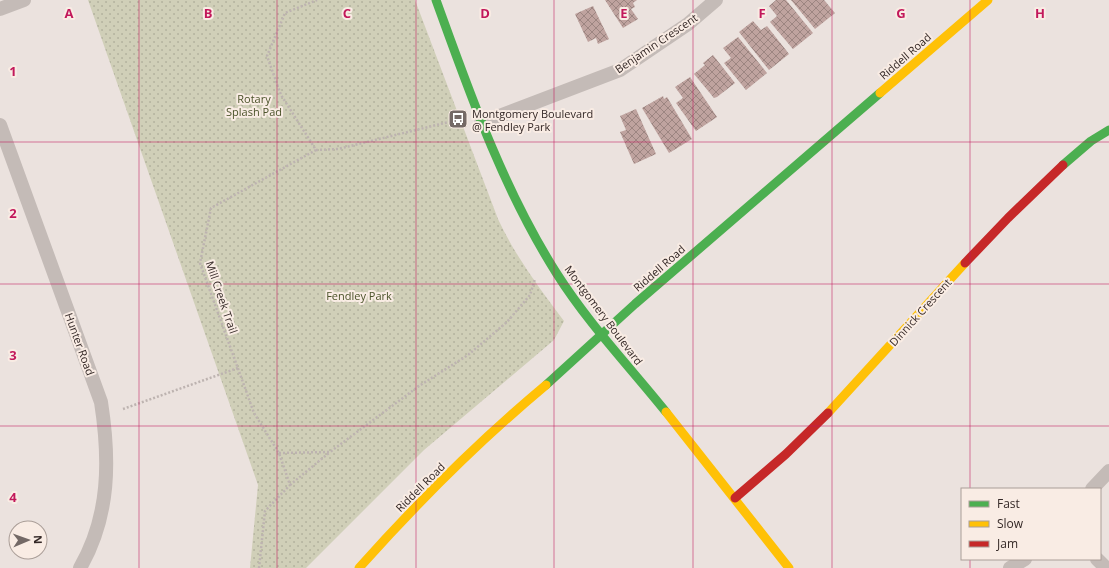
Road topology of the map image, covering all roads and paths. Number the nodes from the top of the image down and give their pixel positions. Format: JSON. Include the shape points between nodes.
{"nodes":[{"id":1,"x":24,"y":0,"type":"edge"},
{"id":2,"x":317,"y":0,"type":"edge"},
{"id":3,"x":436,"y":0,"type":"edge"},
{"id":4,"x":716,"y":0,"type":"edge"},
{"id":5,"x":988,"y":0,"type":"edge"},
{"id":6,"x":0,"y":9,"type":"edge"},
{"id":7,"x":462,"y":118,"type":"dead end"},
{"id":8,"x":481,"y":123,"type":"junction"},
{"id":9,"x":0,"y":126,"type":"edge"},
{"id":10,"x":1109,"y":130,"type":"edge"},
{"id":11,"x":316,"y":150,"type":"junction"},
{"id":12,"x":535,"y":279,"type":"dead end"},
{"id":13,"x":602,"y":334,"type":"junction"},
{"id":14,"x":238,"y":368,"type":"junction"},
{"id":15,"x":122,"y":409,"type":"dead end"},
{"id":16,"x":279,"y":452,"type":"junction"},
{"id":17,"x":330,"y":452,"type":"junction"},
{"id":18,"x":1109,"y":472,"type":"edge"},
{"id":19,"x":290,"y":485,"type":"junction"},
{"id":20,"x":1093,"y":488,"type":"edge"},
{"id":21,"x":735,"y":498,"type":"junction"},
{"id":22,"x":1022,"y":560,"type":"edge"},
{"id":23,"x":1098,"y":560,"type":"edge"},
{"id":24,"x":80,"y":568,"type":"edge"},
{"id":25,"x":260,"y":568,"type":"edge"},
{"id":26,"x":359,"y":568,"type":"edge"},
{"id":27,"x":789,"y":568,"type":"edge"},
{"id":28,"x":1010,"y":568,"type":"edge"},
{"id":29,"x":1106,"y":568,"type":"edge"}],
"edges":[{"from":1,"to":6,"type":"street"},
{"from":2,"to":11,"type":"path","via":[[285,13],[267,56],[281,95]]},
{"from":3,"to":8,"type":"street","name":"Montgomery Boulevard"},
{"from":4,"to":8,"type":"street","name":"Benjamin Crescent","via":[[688,24],[620,70]]},
{"from":5,"to":13,"type":"street","name":"Riddell Road"},
{"from":7,"to":11,"type":"path","name":"Mill Creek Trail","via":[[338,149]]},
{"from":8,"to":13,"type":"street","name":"Montgomery Boulevard","via":[[508,184],[548,259]]},
{"from":9,"to":24,"type":"street","name":"Hunter Road","via":[[100,402],[107,439],[102,512],[95,536]]},
{"from":10,"to":21,"type":"street","name":"Dinnick Crescent","via":[[1102,132],[1015,211],[833,409],[776,464]]},
{"from":11,"to":14,"type":"path","name":"Mill Creek Trail","via":[[211,208],[200,263]]},
{"from":12,"to":17,"type":"path","via":[[530,295],[507,322],[468,355],[419,386]]},
{"from":13,"to":21,"type":"street","name":"Montgomery Boulevard"},
{"from":13,"to":26,"type":"street","name":"Riddell Road","via":[[495,428]]},
{"from":14,"to":15,"type":"path"},
{"from":14,"to":16,"type":"path","name":"Mill Creek Trail","via":[[254,413]]},
{"from":16,"to":17,"type":"path"},
{"from":16,"to":19,"type":"path","name":"Mill Creek Trail"},
{"from":17,"to":19,"type":"path"},
{"from":18,"to":20,"type":"street"},
{"from":19,"to":25,"type":"path","via":[[265,511]]},
{"from":21,"to":27,"type":"street","name":"Montgomery Boulevard"},
{"from":22,"to":28,"type":"street"},
{"from":23,"to":29,"type":"street"}]}
